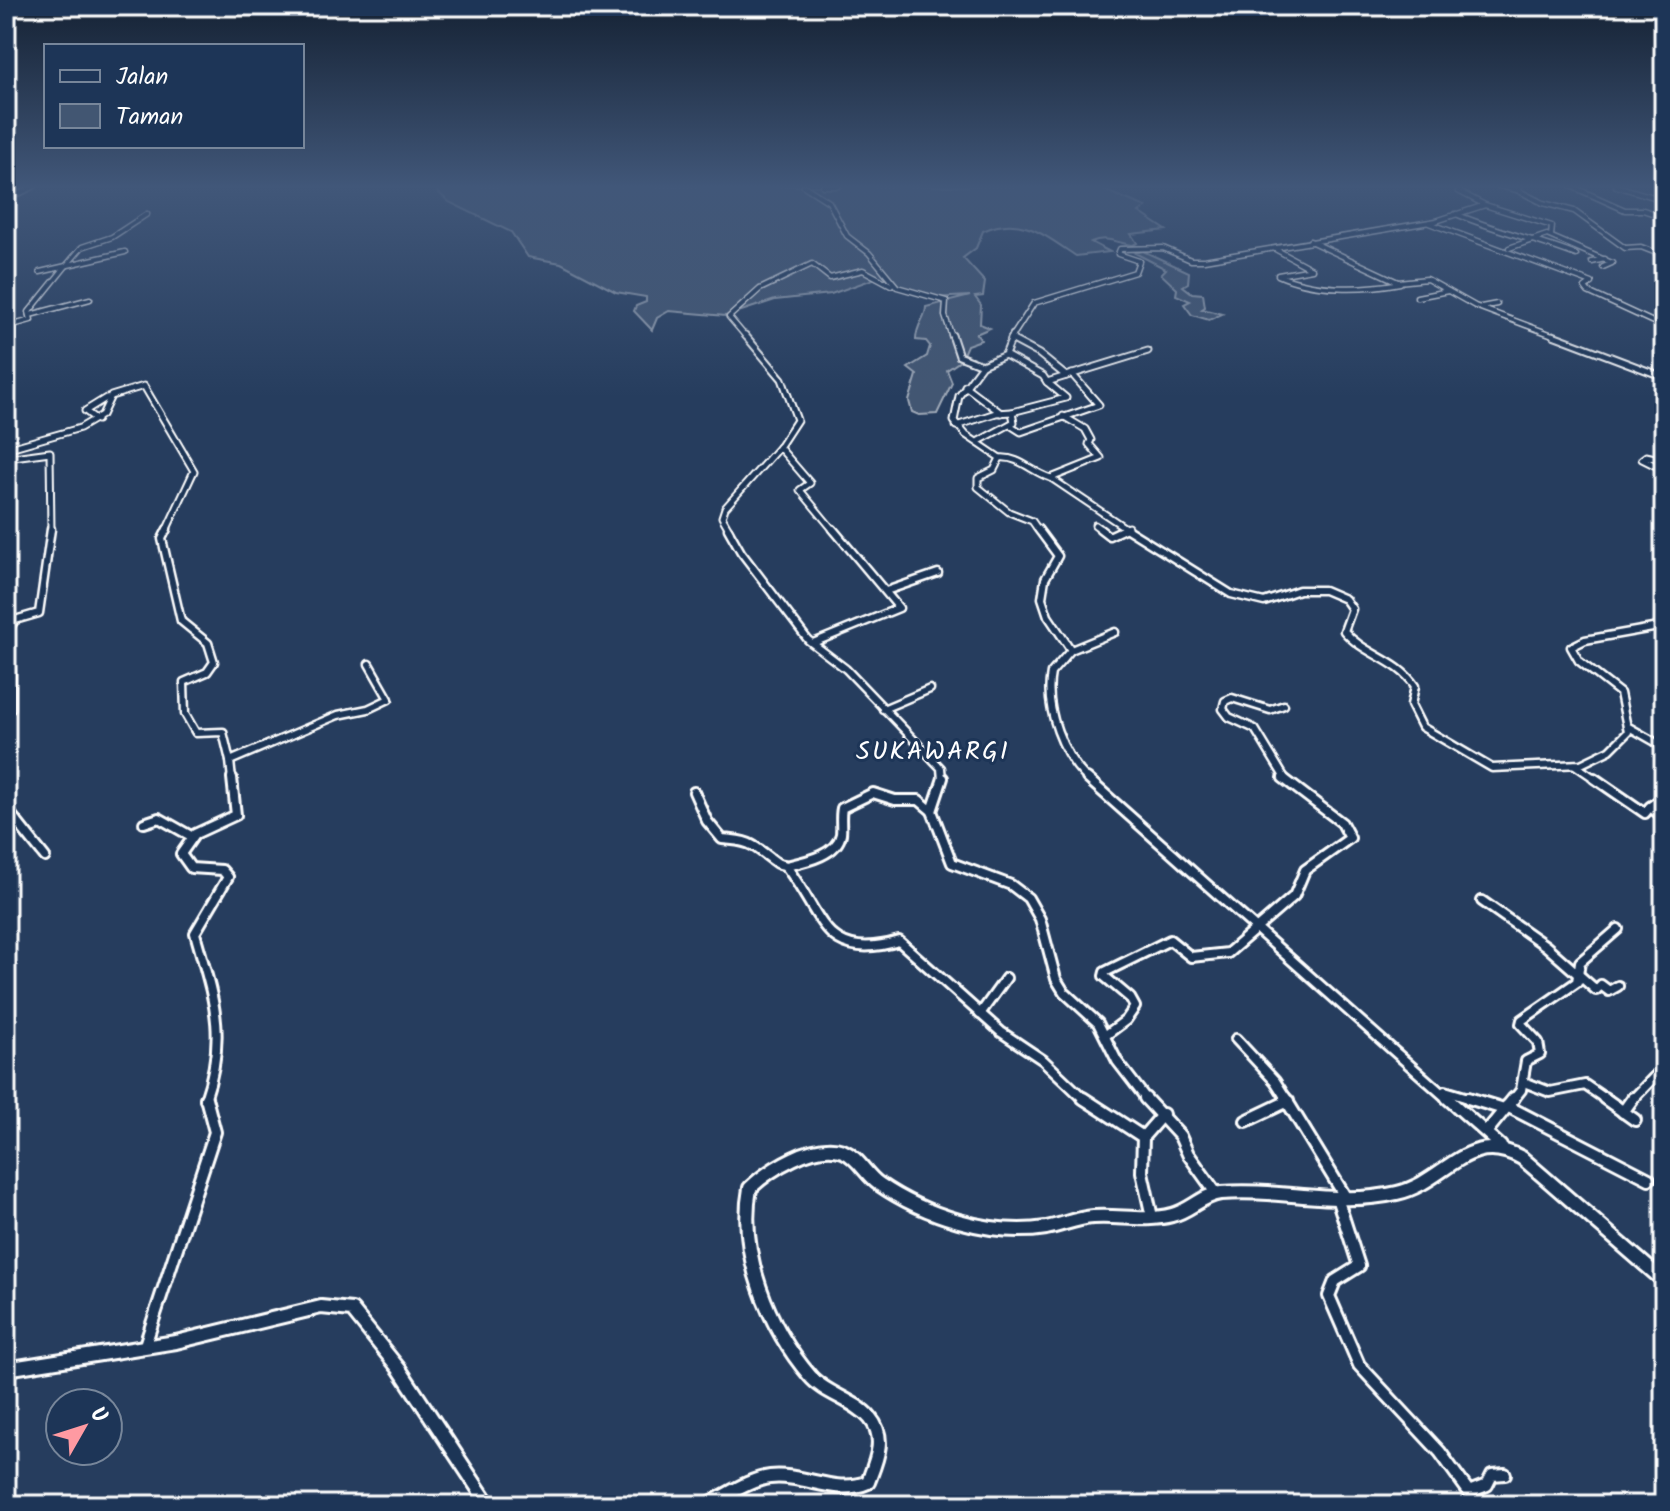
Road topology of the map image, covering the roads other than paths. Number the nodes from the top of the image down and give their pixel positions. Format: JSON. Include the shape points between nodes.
{"nodes":[{"id":1,"x":74,"y":257,"type":"edge"},
{"id":2,"x":106,"y":257,"type":"edge"},
{"id":3,"x":872,"y":257,"type":"edge"},
{"id":4,"x":1126,"y":257,"type":"edge"},
{"id":5,"x":1184,"y":257,"type":"edge"},
{"id":6,"x":1225,"y":257,"type":"edge"},
{"id":7,"x":1289,"y":257,"type":"edge"},
{"id":8,"x":1343,"y":257,"type":"edge"},
{"id":9,"x":1525,"y":257,"type":"edge"},
{"id":10,"x":1599,"y":257,"type":"edge"},
{"id":11,"x":1605,"y":259,"type":"junction"},
{"id":12,"x":1592,"y":262,"type":"dead end"},
{"id":13,"x":66,"y":266,"type":"junction"},
{"id":14,"x":1603,"y":267,"type":"dead end"},
{"id":15,"x":40,"y":272,"type":"dead end"},
{"id":16,"x":1400,"y":283,"type":"junction"},
{"id":17,"x":897,"y":287,"type":"junction"},
{"id":18,"x":1450,"y":291,"type":"junction"},
{"id":19,"x":1417,"y":297,"type":"dead end"},
{"id":20,"x":90,"y":299,"type":"dead end"},
{"id":21,"x":1497,"y":304,"type":"dead end"},
{"id":22,"x":1478,"y":308,"type":"junction"},
{"id":23,"x":30,"y":315,"type":"junction"},
{"id":24,"x":6,"y":327,"type":"edge"},
{"id":25,"x":1664,"y":327,"type":"edge"},
{"id":26,"x":1011,"y":339,"type":"junction"},
{"id":27,"x":1148,"y":351,"type":"dead end"},
{"id":28,"x":1005,"y":355,"type":"junction"},
{"id":29,"x":982,"y":365,"type":"junction"},
{"id":30,"x":1069,"y":375,"type":"junction"},
{"id":31,"x":1664,"y":377,"type":"edge"},
{"id":32,"x":1047,"y":382,"type":"junction"},
{"id":33,"x":965,"y":386,"type":"junction"},
{"id":34,"x":106,"y":398,"type":"junction"},
{"id":35,"x":1067,"y":398,"type":"junction"},
{"id":36,"x":1083,"y":410,"type":"junction"},
{"id":37,"x":1012,"y":412,"type":"junction"},
{"id":38,"x":1001,"y":413,"type":"junction"},
{"id":39,"x":1063,"y":416,"type":"junction"},
{"id":40,"x":97,"y":420,"type":"junction"},
{"id":41,"x":1010,"y":425,"type":"junction"},
{"id":42,"x":956,"y":426,"type":"junction"},
{"id":43,"x":979,"y":441,"type":"junction"},
{"id":44,"x":779,"y":447,"type":"junction"},
{"id":45,"x":6,"y":449,"type":"edge"},
{"id":46,"x":6,"y":458,"type":"edge"},
{"id":47,"x":1000,"y":458,"type":"junction"},
{"id":48,"x":1664,"y":460,"type":"edge"},
{"id":49,"x":1664,"y":470,"type":"edge"},
{"id":50,"x":1051,"y":478,"type":"junction"},
{"id":51,"x":1095,"y":525,"type":"dead end"},
{"id":52,"x":1128,"y":527,"type":"junction"},
{"id":53,"x":938,"y":573,"type":"dead end"},
{"id":54,"x":886,"y":591,"type":"junction"},
{"id":55,"x":1664,"y":626,"type":"edge"},
{"id":56,"x":1115,"y":632,"type":"dead end"},
{"id":57,"x":6,"y":633,"type":"edge"},
{"id":58,"x":813,"y":643,"type":"junction"},
{"id":59,"x":1071,"y":650,"type":"junction"},
{"id":60,"x":369,"y":664,"type":"dead end"},
{"id":61,"x":6,"y":668,"type":"edge"},
{"id":62,"x":930,"y":689,"type":"dead end"},
{"id":63,"x":1284,"y":705,"type":"dead end"},
{"id":64,"x":883,"y":709,"type":"junction"},
{"id":65,"x":6,"y":712,"type":"edge"},
{"id":66,"x":1627,"y":726,"type":"junction"},
{"id":67,"x":1664,"y":747,"type":"edge"},
{"id":68,"x":230,"y":761,"type":"junction"},
{"id":69,"x":1574,"y":765,"type":"junction"},
{"id":70,"x":694,"y":792,"type":"dead end"},
{"id":71,"x":1664,"y":797,"type":"edge"},
{"id":72,"x":1650,"y":807,"type":"junction"},
{"id":73,"x":6,"y":808,"type":"edge"},
{"id":74,"x":932,"y":811,"type":"junction"},
{"id":75,"x":1664,"y":817,"type":"edge"},
{"id":76,"x":144,"y":823,"type":"dead end"},
{"id":77,"x":191,"y":836,"type":"junction"},
{"id":78,"x":45,"y":857,"type":"dead end"},
{"id":79,"x":786,"y":866,"type":"junction"},
{"id":80,"x":1482,"y":901,"type":"dead end"},
{"id":81,"x":1257,"y":928,"type":"junction"},
{"id":82,"x":1618,"y":929,"type":"dead end"},
{"id":83,"x":1579,"y":977,"type":"junction"},
{"id":84,"x":1006,"y":978,"type":"dead end"},
{"id":85,"x":1618,"y":986,"type":"dead end"},
{"id":86,"x":980,"y":1014,"type":"junction"},
{"id":87,"x":1106,"y":1035,"type":"junction"},
{"id":88,"x":1236,"y":1039,"type":"dead end"},
{"id":89,"x":1664,"y":1067,"type":"edge"},
{"id":90,"x":1524,"y":1082,"type":"junction"},
{"id":91,"x":1439,"y":1089,"type":"junction"},
{"id":92,"x":1288,"y":1101,"type":"junction"},
{"id":93,"x":1505,"y":1108,"type":"junction"},
{"id":94,"x":1623,"y":1112,"type":"junction"},
{"id":95,"x":1163,"y":1114,"type":"junction"},
{"id":96,"x":1635,"y":1120,"type":"dead end"},
{"id":97,"x":1246,"y":1121,"type":"dead end"},
{"id":98,"x":1488,"y":1130,"type":"junction"},
{"id":99,"x":1143,"y":1137,"type":"junction"},
{"id":100,"x":1501,"y":1146,"type":"junction"},
{"id":101,"x":1649,"y":1179,"type":"dead end"},
{"id":102,"x":1216,"y":1193,"type":"junction"},
{"id":103,"x":1343,"y":1201,"type":"junction"},
{"id":104,"x":1152,"y":1217,"type":"junction"},
{"id":105,"x":1664,"y":1281,"type":"edge"},
{"id":106,"x":145,"y":1345,"type":"junction"},
{"id":107,"x":6,"y":1369,"type":"edge"},
{"id":108,"x":1505,"y":1474,"type":"dead end"},
{"id":109,"x":489,"y":1505,"type":"edge"},
{"id":110,"x":707,"y":1505,"type":"edge"}],
"edges":[{"from":1,"to":13,"type":"street"},
{"from":2,"to":13,"type":"street"},
{"from":3,"to":17,"type":"street"},
{"from":4,"to":26,"type":"street","via":[[1139,261],[1135,272],[1034,303]]},
{"from":5,"to":6,"type":"street","via":[[1195,261]]},
{"from":7,"to":16,"type":"street","via":[[1312,269],[1278,275],[1292,283]]},
{"from":8,"to":16,"type":"street"},
{"from":9,"to":25,"type":"street","via":[[1595,284],[1585,288],[1587,292]]},
{"from":10,"to":11,"type":"street"},
{"from":11,"to":12,"type":"street"},
{"from":11,"to":14,"type":"street","via":[[1612,263]]},
{"from":13,"to":15,"type":"street"},
{"from":13,"to":23,"type":"street"},
{"from":16,"to":18,"type":"street","via":[[1426,279]]},
{"from":17,"to":29,"type":"street","via":[[946,301],[945,316],[959,356]]},
{"from":17,"to":44,"type":"street","via":[[863,270],[830,278],[812,264],[760,289],[729,316],[782,379],[794,410],[797,420]]},
{"from":18,"to":19,"type":"street"},
{"from":18,"to":22,"type":"street"},
{"from":20,"to":23,"type":"street"},
{"from":21,"to":22,"type":"street"},
{"from":22,"to":31,"type":"street"},
{"from":23,"to":24,"type":"street","via":[[31,320]]},
{"from":26,"to":28,"type":"street"},
{"from":26,"to":30,"type":"street"},
{"from":27,"to":30,"type":"street"},
{"from":28,"to":29,"type":"street"},
{"from":28,"to":32,"type":"street"},
{"from":29,"to":33,"type":"street"},
{"from":30,"to":32,"type":"street"},
{"from":30,"to":36,"type":"street","via":[[1084,382],[1099,404]]},
{"from":32,"to":35,"type":"street"},
{"from":33,"to":38,"type":"street"},
{"from":33,"to":42,"type":"street","via":[[953,413]]},
{"from":34,"to":40,"type":"street"},
{"from":34,"to":40,"type":"street","via":[[85,411]]},
{"from":34,"to":68,"type":"street","via":[[144,386],[194,471],[162,539],[181,621],[208,643],[214,662],[207,672],[184,682],[185,714],[196,733],[223,732]]},
{"from":35,"to":36,"type":"street"},
{"from":35,"to":37,"type":"street"},
{"from":36,"to":39,"type":"street"},
{"from":37,"to":38,"type":"street"},
{"from":37,"to":41,"type":"street"},
{"from":38,"to":42,"type":"street"},
{"from":39,"to":41,"type":"street","via":[[1020,432]]},
{"from":39,"to":50,"type":"street","via":[[1085,429],[1101,458]]},
{"from":40,"to":45,"type":"street"},
{"from":41,"to":43,"type":"street"},
{"from":42,"to":43,"type":"street"},
{"from":43,"to":47,"type":"street"},
{"from":44,"to":54,"type":"street","via":[[810,484],[800,490]]},
{"from":44,"to":58,"type":"street","via":[[722,517],[741,552]]},
{"from":46,"to":57,"type":"street","via":[[50,452],[52,521],[39,613],[15,620]]},
{"from":47,"to":50,"type":"street","via":[[1011,456]]},
{"from":47,"to":59,"type":"street","via":[[999,465],[976,482],[1009,512],[1032,521],[1058,556],[1044,581],[1042,598],[1044,611]]},
{"from":48,"to":49,"type":"street","via":[[1642,459]]},
{"from":50,"to":52,"type":"street"},
{"from":51,"to":52,"type":"street","via":[[1109,536]]},
{"from":52,"to":69,"type":"street","via":[[1231,594],[1264,602],[1284,592],[1339,593],[1352,609],[1344,631],[1412,679],[1411,705],[1417,721],[1470,757],[1501,770]]},
{"from":53,"to":54,"type":"street"},
{"from":54,"to":58,"type":"street","via":[[898,611]]},
{"from":55,"to":66,"type":"street","via":[[1571,647],[1579,661],[1620,693]]},
{"from":56,"to":59,"type":"street"},
{"from":58,"to":64,"type":"street"},
{"from":59,"to":81,"type":"street","via":[[1057,661],[1049,680],[1064,748],[1077,769]]},
{"from":60,"to":68,"type":"street","via":[[389,697],[386,701],[351,710]]},
{"from":61,"to":65,"type":"street","via":[[11,668],[11,709]]},
{"from":62,"to":64,"type":"street"},
{"from":63,"to":81,"type":"street","via":[[1270,710],[1232,698],[1223,709],[1255,729],[1282,777],[1337,818],[1350,835],[1305,870],[1294,896]]},
{"from":64,"to":74,"type":"street","via":[[941,768],[944,775]]},
{"from":66,"to":67,"type":"street"},
{"from":66,"to":69,"type":"street","via":[[1622,741],[1593,760]]},
{"from":68,"to":77,"type":"street","via":[[236,815]]},
{"from":69,"to":72,"type":"street","via":[[1645,813]]},
{"from":70,"to":79,"type":"street","via":[[722,839],[767,851]]},
{"from":71,"to":72,"type":"street"},
{"from":72,"to":75,"type":"street"},
{"from":73,"to":78,"type":"street"},
{"from":74,"to":79,"type":"street","via":[[919,800],[868,795],[842,808],[841,836],[835,846]]},
{"from":74,"to":87,"type":"street","via":[[956,867],[993,877],[1028,898],[1040,919],[1056,979]]},
{"from":76,"to":77,"type":"street","via":[[159,818]]},
{"from":77,"to":106,"type":"street","via":[[182,847],[186,865],[222,870],[228,877],[194,937],[218,1019],[217,1065],[205,1101],[215,1132]]},
{"from":79,"to":86,"type":"street","via":[[805,901],[841,942],[872,949],[899,941]]},
{"from":80,"to":83,"type":"street","via":[[1546,946]]},
{"from":81,"to":87,"type":"street","via":[[1224,955],[1191,957],[1170,940],[1114,965],[1104,975],[1135,1007]]},
{"from":81,"to":91,"type":"street"},
{"from":82,"to":83,"type":"street","via":[[1580,962]]},
{"from":83,"to":85,"type":"street","via":[[1596,990],[1601,985],[1609,991]]},
{"from":83,"to":90,"type":"street","via":[[1522,1020],[1541,1050],[1526,1061]]},
{"from":84,"to":86,"type":"street"},
{"from":86,"to":99,"type":"street","via":[[1043,1060],[1089,1104]]},
{"from":87,"to":95,"type":"street","via":[[1132,1082]]},
{"from":88,"to":92,"type":"street"},
{"from":89,"to":94,"type":"street"},
{"from":90,"to":93,"type":"street"},
{"from":90,"to":94,"type":"street","via":[[1550,1092],[1582,1084]]},
{"from":91,"to":93,"type":"street"},
{"from":91,"to":98,"type":"street"},
{"from":92,"to":97,"type":"street"},
{"from":92,"to":103,"type":"street"},
{"from":93,"to":98,"type":"street"},
{"from":93,"to":101,"type":"street"},
{"from":94,"to":96,"type":"street"},
{"from":95,"to":99,"type":"street"},
{"from":95,"to":102,"type":"street"},
{"from":98,"to":100,"type":"street"},
{"from":99,"to":104,"type":"street","via":[[1142,1172]]},
{"from":100,"to":103,"type":"main road","via":[[1479,1147],[1403,1193]]},
{"from":100,"to":105,"type":"main road","via":[[1522,1158]]},
{"from":102,"to":103,"type":"main road"},
{"from":102,"to":104,"type":"main road","via":[[1175,1216]]},
{"from":103,"to":108,"type":"street","via":[[1359,1266],[1335,1281],[1329,1296],[1350,1354],[1469,1492],[1487,1485],[1492,1475]]},
{"from":104,"to":110,"type":"main road","via":[[1094,1216],[1023,1230],[994,1227],[956,1218],[887,1189],[839,1150],[824,1148],[768,1175],[750,1188],[746,1201],[754,1272],[778,1328],[811,1378],[861,1409],[877,1427],[879,1455],[868,1482],[853,1489],[767,1477]]},
{"from":106,"to":107,"type":"main road"},
{"from":106,"to":109,"type":"main road","via":[[321,1307],[352,1310],[400,1370]]}]}
